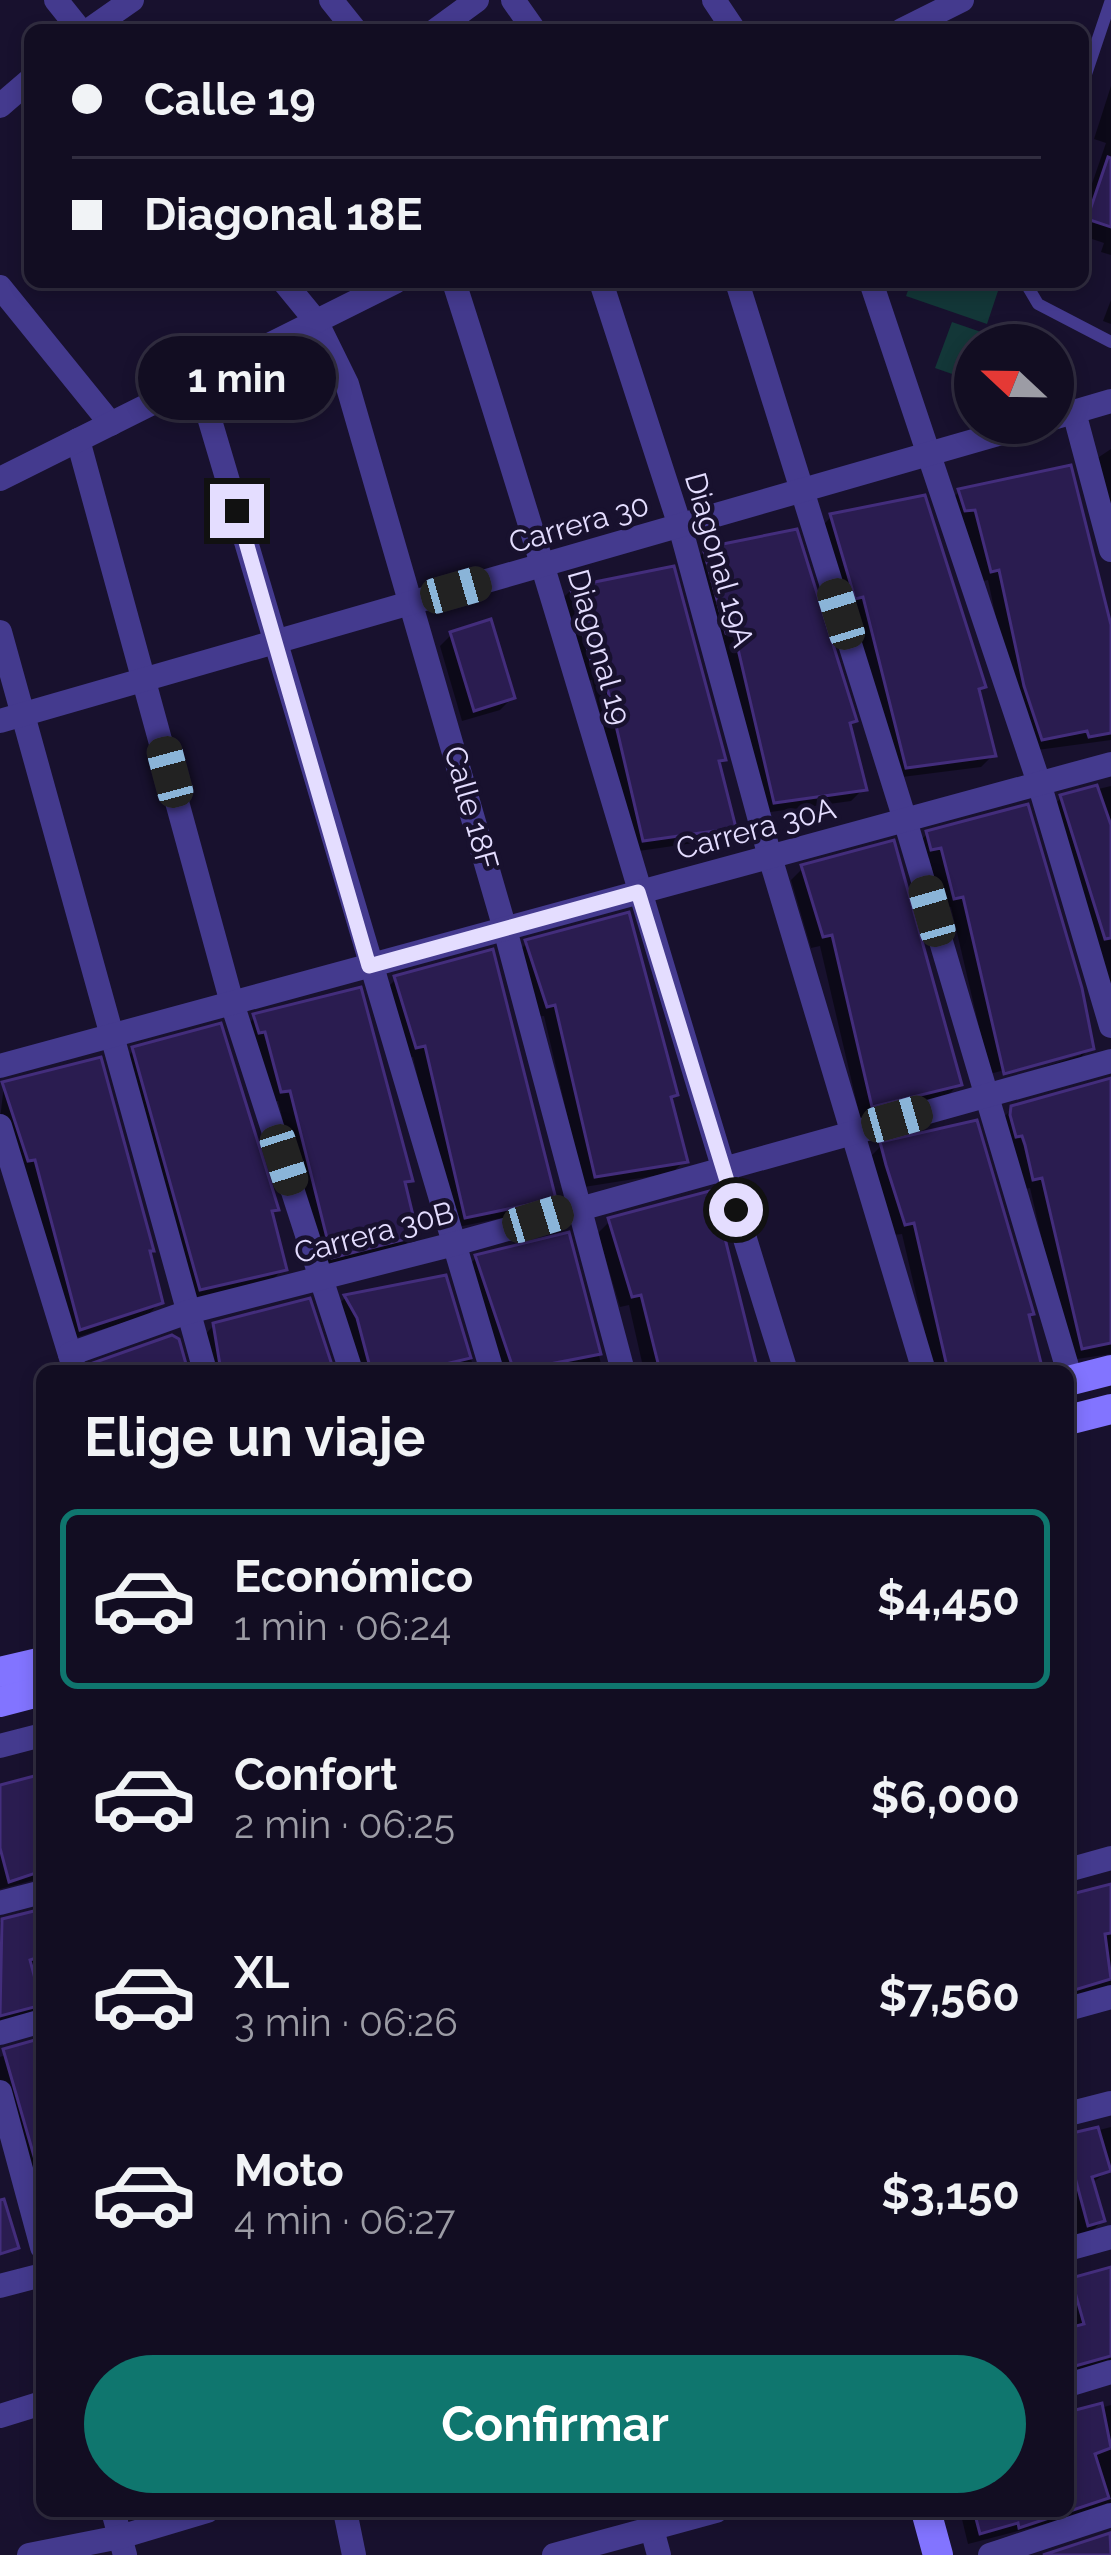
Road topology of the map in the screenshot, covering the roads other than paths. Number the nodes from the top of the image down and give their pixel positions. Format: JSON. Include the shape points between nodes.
{"nodes":[{"id":1,"x":56,"y":0,"type":"edge"},
{"id":2,"x":132,"y":0,"type":"edge"},
{"id":3,"x":331,"y":0,"type":"edge"},
{"id":4,"x":477,"y":0,"type":"edge"},
{"id":5,"x":962,"y":0,"type":"edge"},
{"id":6,"x":1111,"y":0,"type":"edge"},
{"id":7,"x":79,"y":24,"type":"edge"},
{"id":8,"x":94,"y":24,"type":"edge"},
{"id":9,"x":351,"y":24,"type":"edge"},
{"id":10,"x":444,"y":24,"type":"edge"},
{"id":11,"x":914,"y":24,"type":"edge"},
{"id":12,"x":1089,"y":65,"type":"edge"},
{"id":13,"x":24,"y":85,"type":"edge"},
{"id":14,"x":0,"y":106,"type":"edge"},
{"id":15,"x":0,"y":287,"type":"edge"},
{"id":16,"x":289,"y":288,"type":"edge"},
{"id":17,"x":383,"y":288,"type":"edge"},
{"id":18,"x":456,"y":288,"type":"edge"},
{"id":19,"x":604,"y":288,"type":"edge"},
{"id":20,"x":738,"y":288,"type":"edge"},
{"id":21,"x":873,"y":288,"type":"edge"},
{"id":22,"x":1028,"y":288,"type":"edge"},
{"id":23,"x":316,"y":321,"type":"junction"},
{"id":24,"x":1111,"y":342,"type":"edge"},
{"id":25,"x":198,"y":380,"type":"junction"},
{"id":26,"x":1111,"y":401,"type":"edge"},
{"id":27,"x":1074,"y":412,"type":"edge"},
{"id":28,"x":111,"y":424,"type":"junction"},
{"id":29,"x":78,"y":440,"type":"junction"},
{"id":30,"x":964,"y":444,"type":"edge"},
{"id":31,"x":1073,"y":444,"type":"edge"},
{"id":32,"x":929,"y":454,"type":"junction"},
{"id":33,"x":0,"y":479,"type":"edge"},
{"id":34,"x":802,"y":490,"type":"junction"},
{"id":35,"x":680,"y":526,"type":"junction"},
{"id":36,"x":1111,"y":550,"type":"edge"},
{"id":37,"x":544,"y":565,"type":"junction"},
{"id":38,"x":412,"y":603,"type":"junction"},
{"id":39,"x":0,"y":632,"type":"edge"},
{"id":40,"x":276,"y":642,"type":"junction"},
{"id":41,"x":145,"y":680,"type":"junction"},
{"id":42,"x":11,"y":718,"type":"edge"},
{"id":43,"x":1111,"y":764,"type":"edge"},
{"id":44,"x":1040,"y":784,"type":"junction"},
{"id":45,"x":905,"y":820,"type":"junction"},
{"id":46,"x":770,"y":857,"type":"junction"},
{"id":47,"x":638,"y":892,"type":"junction"},
{"id":48,"x":505,"y":929,"type":"junction"},
{"id":49,"x":369,"y":966,"type":"junction"},
{"id":50,"x":232,"y":1003,"type":"junction"},
{"id":51,"x":1111,"y":1026,"type":"edge"},
{"id":52,"x":109,"y":1036,"type":"junction"},
{"id":53,"x":1111,"y":1061,"type":"edge"},
{"id":54,"x":0,"y":1066,"type":"edge"},
{"id":55,"x":986,"y":1093,"type":"junction"},
{"id":56,"x":0,"y":1126,"type":"edge"},
{"id":57,"x":853,"y":1132,"type":"junction"},
{"id":58,"x":723,"y":1170,"type":"junction"},
{"id":59,"x":579,"y":1206,"type":"junction"},
{"id":60,"x":454,"y":1244,"type":"junction"},
{"id":61,"x":322,"y":1279,"type":"junction"},
{"id":62,"x":188,"y":1312,"type":"junction"},
{"id":63,"x":73,"y":1362,"type":"edge"},
{"id":64,"x":203,"y":1365,"type":"edge"},
{"id":65,"x":350,"y":1365,"type":"edge"},
{"id":66,"x":490,"y":1365,"type":"edge"},
{"id":67,"x":621,"y":1365,"type":"edge"},
{"id":68,"x":784,"y":1365,"type":"edge"},
{"id":69,"x":922,"y":1365,"type":"edge"},
{"id":70,"x":1066,"y":1365,"type":"edge"},
{"id":71,"x":1111,"y":1370,"type":"edge"},
{"id":72,"x":1074,"y":1379,"type":"edge"},
{"id":73,"x":1111,"y":1409,"type":"edge"},
{"id":74,"x":1074,"y":1418,"type":"edge"},
{"id":75,"x":36,"y":1663,"type":"edge"},
{"id":76,"x":0,"y":1672,"type":"edge"},
{"id":77,"x":36,"y":1693,"type":"edge"},
{"id":78,"x":0,"y":1702,"type":"edge"},
{"id":79,"x":36,"y":1737,"type":"edge"},
{"id":80,"x":0,"y":1746,"type":"edge"},
{"id":81,"x":1111,"y":1858,"type":"edge"},
{"id":82,"x":1074,"y":1868,"type":"edge"},
{"id":83,"x":36,"y":1894,"type":"edge"},
{"id":84,"x":0,"y":1903,"type":"edge"},
{"id":85,"x":1111,"y":1997,"type":"edge"},
{"id":86,"x":1074,"y":2006,"type":"edge"},
{"id":87,"x":36,"y":2023,"type":"edge"},
{"id":88,"x":0,"y":2033,"type":"edge"},
{"id":89,"x":0,"y":2092,"type":"edge"},
{"id":90,"x":1111,"y":2103,"type":"edge"},
{"id":91,"x":1074,"y":2112,"type":"edge"},
{"id":92,"x":7,"y":2147,"type":"edge"},
{"id":93,"x":36,"y":2230,"type":"edge"},
{"id":94,"x":1111,"y":2237,"type":"edge"},
{"id":95,"x":1074,"y":2247,"type":"edge"},
{"id":96,"x":36,"y":2277,"type":"edge"},
{"id":97,"x":0,"y":2286,"type":"edge"},
{"id":98,"x":1111,"y":2372,"type":"edge"},
{"id":99,"x":1074,"y":2383,"type":"edge"},
{"id":100,"x":36,"y":2406,"type":"edge"},
{"id":101,"x":0,"y":2416,"type":"edge"},
{"id":102,"x":1111,"y":2516,"type":"edge"},
{"id":103,"x":192,"y":2517,"type":"edge"},
{"id":104,"x":346,"y":2517,"type":"edge"},
{"id":105,"x":928,"y":2517,"type":"edge"},
{"id":106,"x":650,"y":2520,"type":"edge"},
{"id":107,"x":122,"y":2546,"type":"edge"},
{"id":108,"x":29,"y":2555,"type":"edge"},
{"id":109,"x":355,"y":2555,"type":"edge"},
{"id":110,"x":554,"y":2555,"type":"edge"},
{"id":111,"x":659,"y":2555,"type":"edge"},
{"id":112,"x":938,"y":2555,"type":"edge"},
{"id":113,"x":990,"y":2555,"type":"edge"}],
"edges":[{"from":1,"to":7,"type":"street"},
{"from":2,"to":8,"type":"street"},
{"from":3,"to":9,"type":"street"},
{"from":4,"to":10,"type":"street"},
{"from":5,"to":11,"type":"street"},
{"from":6,"to":12,"type":"lane"},
{"from":13,"to":14,"type":"street"},
{"from":15,"to":28,"type":"street"},
{"from":16,"to":23,"type":"street","name":"Calle 18F"},
{"from":17,"to":23,"type":"street"},
{"from":18,"to":37,"type":"street","name":"Diagonal 19"},
{"from":19,"to":35,"type":"street","name":"Diagonal 19A"},
{"from":20,"to":34,"type":"street"},
{"from":21,"to":32,"type":"street"},
{"from":22,"to":24,"type":"lane","via":[[1038,304]]},
{"from":23,"to":25,"type":"street"},
{"from":23,"to":38,"type":"street","name":"Calle 18F","via":[[346,385]]},
{"from":25,"to":28,"type":"street"},
{"from":25,"to":40,"type":"street"},
{"from":26,"to":27,"type":"street"},
{"from":28,"to":29,"type":"street"},
{"from":29,"to":33,"type":"street"},
{"from":29,"to":41,"type":"street"},
{"from":30,"to":32,"type":"street","name":"Carrera 30"},
{"from":31,"to":36,"type":"street"},
{"from":32,"to":34,"type":"street","name":"Carrera 30"},
{"from":32,"to":44,"type":"street"},
{"from":34,"to":35,"type":"street","name":"Carrera 30"},
{"from":34,"to":45,"type":"street"},
{"from":35,"to":37,"type":"street","name":"Carrera 30"},
{"from":35,"to":46,"type":"street","name":"Diagonal 19A"},
{"from":37,"to":38,"type":"street","name":"Carrera 30"},
{"from":37,"to":47,"type":"street","name":"Diagonal 19"},
{"from":38,"to":40,"type":"street","name":"Carrera 30"},
{"from":38,"to":48,"type":"street","name":"Calle 18F"},
{"from":39,"to":42,"type":"street"},
{"from":40,"to":41,"type":"street","name":"Carrera 30"},
{"from":40,"to":49,"type":"street"},
{"from":41,"to":42,"type":"street","name":"Carrera 30"},
{"from":41,"to":50,"type":"street"},
{"from":42,"to":52,"type":"street"},
{"from":43,"to":44,"type":"street","name":"Carrera 30A"},
{"from":44,"to":45,"type":"street","name":"Carrera 30A"},
{"from":44,"to":51,"type":"street"},
{"from":45,"to":46,"type":"street","name":"Carrera 30A"},
{"from":45,"to":55,"type":"street"},
{"from":46,"to":47,"type":"street","name":"Carrera 30A"},
{"from":46,"to":57,"type":"street","name":"Diagonal 19A"},
{"from":47,"to":48,"type":"street","name":"Carrera 30A"},
{"from":47,"to":58,"type":"street","name":"Diagonal 19"},
{"from":48,"to":49,"type":"street","name":"Carrera 30A"},
{"from":48,"to":59,"type":"street","name":"Calle 18F"},
{"from":49,"to":50,"type":"street","name":"Carrera 30A"},
{"from":49,"to":60,"type":"street"},
{"from":50,"to":52,"type":"street","name":"Carrera 30A"},
{"from":50,"to":61,"type":"street"},
{"from":52,"to":54,"type":"street","name":"Carrera 30A"},
{"from":52,"to":62,"type":"street"},
{"from":53,"to":55,"type":"street","name":"Carrera 30B"},
{"from":55,"to":57,"type":"street","name":"Carrera 30B"},
{"from":55,"to":70,"type":"street"},
{"from":56,"to":63,"type":"street"},
{"from":57,"to":58,"type":"street","name":"Carrera 30B"},
{"from":57,"to":69,"type":"street","name":"Diagonal 19A"},
{"from":58,"to":59,"type":"street","name":"Carrera 30B"},
{"from":58,"to":68,"type":"street","name":"Diagonal 19"},
{"from":59,"to":60,"type":"street","name":"Carrera 30B"},
{"from":59,"to":67,"type":"street","name":"Calle 18F"},
{"from":60,"to":61,"type":"street","name":"Carrera 30B"},
{"from":60,"to":66,"type":"street"},
{"from":61,"to":62,"type":"street","name":"Carrera 30B"},
{"from":61,"to":65,"type":"street"},
{"from":62,"to":63,"type":"street","name":"Carrera 30B"},
{"from":62,"to":64,"type":"street"},
{"from":71,"to":72,"type":"main road"},
{"from":73,"to":74,"type":"main road"},
{"from":75,"to":76,"type":"main road"},
{"from":77,"to":78,"type":"main road"},
{"from":79,"to":80,"type":"street"},
{"from":81,"to":82,"type":"street"},
{"from":83,"to":84,"type":"street"},
{"from":85,"to":86,"type":"street"},
{"from":87,"to":88,"type":"street"},
{"from":89,"to":92,"type":"street"},
{"from":90,"to":91,"type":"street"},
{"from":92,"to":93,"type":"street"},
{"from":94,"to":95,"type":"street"},
{"from":96,"to":97,"type":"street"},
{"from":98,"to":99,"type":"street"},
{"from":100,"to":101,"type":"street"},
{"from":102,"to":113,"type":"street"},
{"from":103,"to":107,"type":"street"},
{"from":104,"to":109,"type":"street"},
{"from":105,"to":112,"type":"main road"},
{"from":106,"to":110,"type":"street"},
{"from":106,"to":111,"type":"street"},
{"from":107,"to":108,"type":"street"}]}
